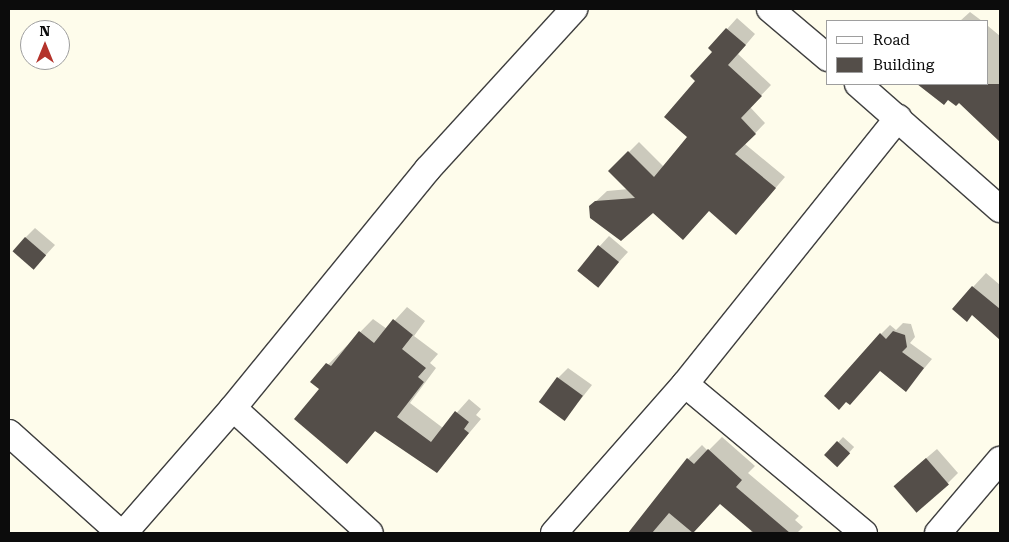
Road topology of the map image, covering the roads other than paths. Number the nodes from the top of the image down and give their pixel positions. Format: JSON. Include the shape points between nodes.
{"nodes":[{"id":1,"x":574,"y":9,"type":"edge"},
{"id":2,"x":770,"y":9,"type":"edge"},
{"id":3,"x":826,"y":56,"type":"edge"},
{"id":4,"x":859,"y":85,"type":"edge"},
{"id":5,"x":898,"y":118,"type":"junction"},
{"id":6,"x":1000,"y":208,"type":"edge"},
{"id":7,"x":685,"y":384,"type":"junction"},
{"id":8,"x":232,"y":408,"type":"junction"},
{"id":9,"x":9,"y":433,"type":"edge"},
{"id":10,"x":1000,"y":460,"type":"edge"},
{"id":11,"x":120,"y":533,"type":"edge"},
{"id":12,"x":124,"y":533,"type":"edge"},
{"id":13,"x":370,"y":533,"type":"edge"},
{"id":14,"x":554,"y":533,"type":"edge"},
{"id":15,"x":864,"y":533,"type":"edge"},
{"id":16,"x":938,"y":533,"type":"edge"}],
"edges":[{"from":1,"to":8,"type":"street","via":[[428,169]]},
{"from":2,"to":3,"type":"street"},
{"from":4,"to":5,"type":"street"},
{"from":5,"to":6,"type":"street"},
{"from":5,"to":7,"type":"street"},
{"from":7,"to":14,"type":"street"},
{"from":7,"to":15,"type":"street"},
{"from":8,"to":12,"type":"street"},
{"from":8,"to":13,"type":"street"},
{"from":9,"to":11,"type":"street"},
{"from":10,"to":16,"type":"street"}]}
